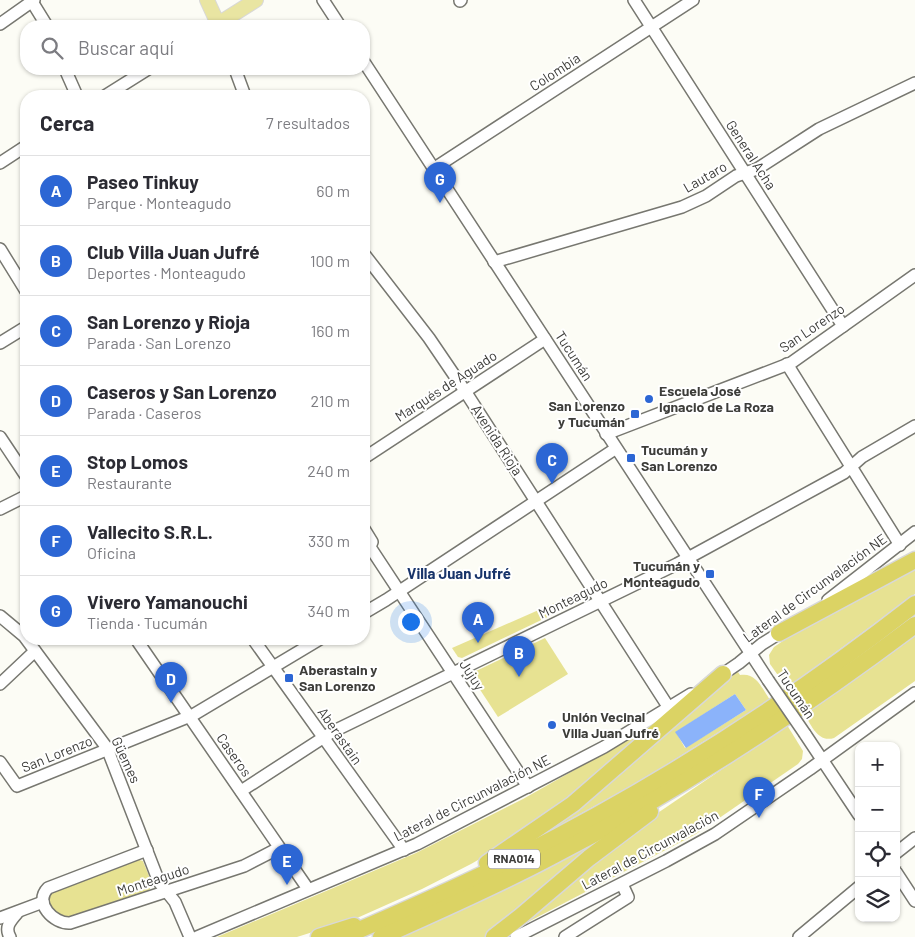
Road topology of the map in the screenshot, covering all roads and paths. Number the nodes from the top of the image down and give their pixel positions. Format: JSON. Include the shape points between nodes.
{"nodes":[{"id":1,"x":208,"y":0,"type":"edge"},
{"id":2,"x":256,"y":0,"type":"edge"},
{"id":3,"x":323,"y":0,"type":"edge"},
{"id":4,"x":634,"y":0,"type":"edge"},
{"id":5,"x":693,"y":0,"type":"edge"},
{"id":6,"x":32,"y":1,"type":"edge"},
{"id":7,"x":43,"y":20,"type":"edge"},
{"id":8,"x":215,"y":20,"type":"edge"},
{"id":9,"x":226,"y":20,"type":"edge"},
{"id":10,"x":336,"y":20,"type":"edge"},
{"id":11,"x":0,"y":24,"type":"edge"},
{"id":12,"x":652,"y":27,"type":"junction"},
{"id":13,"x":370,"y":71,"type":"edge"},
{"id":14,"x":68,"y":75,"type":"edge"},
{"id":15,"x":138,"y":75,"type":"edge"},
{"id":16,"x":237,"y":75,"type":"edge"},
{"id":17,"x":915,"y":83,"type":"edge"},
{"id":18,"x":74,"y":90,"type":"edge"},
{"id":19,"x":115,"y":90,"type":"edge"},
{"id":20,"x":243,"y":90,"type":"edge"},
{"id":21,"x":20,"y":150,"type":"edge"},
{"id":22,"x":0,"y":163,"type":"edge"},
{"id":23,"x":433,"y":168,"type":"junction"},
{"id":24,"x":745,"y":173,"type":"junction"},
{"id":25,"x":0,"y":249,"type":"edge"},
{"id":26,"x":370,"y":262,"type":"edge"},
{"id":27,"x":494,"y":262,"type":"junction"},
{"id":28,"x":915,"y":275,"type":"edge"},
{"id":29,"x":20,"y":281,"type":"edge"},
{"id":30,"x":843,"y":326,"type":"junction"},
{"id":31,"x":20,"y":331,"type":"edge"},
{"id":32,"x":545,"y":339,"type":"junction"},
{"id":33,"x":0,"y":344,"type":"edge"},
{"id":34,"x":788,"y":364,"type":"junction"},
{"id":35,"x":465,"y":391,"type":"junction"},
{"id":36,"x":915,"y":426,"type":"edge"},
{"id":37,"x":606,"y":434,"type":"junction"},
{"id":38,"x":0,"y":437,"type":"edge"},
{"id":39,"x":616,"y":448,"type":"junction"},
{"id":40,"x":370,"y":454,"type":"edge"},
{"id":41,"x":20,"y":467,"type":"edge"},
{"id":42,"x":851,"y":467,"type":"junction"},
{"id":43,"x":20,"y":499,"type":"edge"},
{"id":44,"x":536,"y":501,"type":"junction"},
{"id":45,"x":0,"y":508,"type":"edge"},
{"id":46,"x":915,"y":532,"type":"edge"},
{"id":47,"x":900,"y":545,"type":"junction"},
{"id":48,"x":370,"y":547,"type":"edge"},
{"id":49,"x":688,"y":558,"type":"junction"},
{"id":50,"x":915,"y":560,"type":"edge"},
{"id":51,"x":399,"y":591,"type":"junction"},
{"id":52,"x":601,"y":601,"type":"junction"},
{"id":53,"x":915,"y":604,"type":"edge"},
{"id":54,"x":370,"y":609,"type":"edge"},
{"id":55,"x":0,"y":616,"type":"edge"},
{"id":56,"x":915,"y":625,"type":"edge"},
{"id":57,"x":20,"y":632,"type":"edge"},
{"id":58,"x":779,"y":633,"type":"junction"},
{"id":59,"x":31,"y":645,"type":"edge"},
{"id":60,"x":140,"y":645,"type":"edge"},
{"id":61,"x":258,"y":645,"type":"edge"},
{"id":62,"x":309,"y":645,"type":"edge"},
{"id":63,"x":35,"y":650,"type":"junction"},
{"id":64,"x":750,"y":654,"type":"junction"},
{"id":65,"x":272,"y":666,"type":"junction"},
{"id":66,"x":453,"y":673,"type":"junction"},
{"id":67,"x":723,"y":674,"type":"junction"},
{"id":68,"x":0,"y":684,"type":"edge"},
{"id":69,"x":915,"y":694,"type":"edge"},
{"id":70,"x":669,"y":708,"type":"junction"},
{"id":71,"x":189,"y":716,"type":"junction"},
{"id":72,"x":323,"y":738,"type":"junction"},
{"id":73,"x":738,"y":748,"type":"junction"},
{"id":74,"x":107,"y":750,"type":"junction"},
{"id":75,"x":822,"y":760,"type":"junction"},
{"id":76,"x":0,"y":762,"type":"edge"},
{"id":77,"x":528,"y":786,"type":"junction"},
{"id":78,"x":241,"y":791,"type":"junction"},
{"id":79,"x":855,"y":809,"type":"edge"},
{"id":80,"x":915,"y":838,"type":"edge"},
{"id":81,"x":279,"y":848,"type":"junction"},
{"id":82,"x":147,"y":850,"type":"junction"},
{"id":83,"x":404,"y":850,"type":"junction"},
{"id":84,"x":900,"y":850,"type":"edge"},
{"id":85,"x":899,"y":877,"type":"edge"},
{"id":86,"x":622,"y":884,"type":"junction"},
{"id":87,"x":308,"y":889,"type":"junction"},
{"id":88,"x":855,"y":890,"type":"edge"},
{"id":89,"x":167,"y":891,"type":"junction"},
{"id":90,"x":604,"y":893,"type":"junction"},
{"id":91,"x":425,"y":901,"type":"junction"},
{"id":92,"x":915,"y":901,"type":"edge"},
{"id":93,"x":43,"y":902,"type":"junction"},
{"id":94,"x":612,"y":907,"type":"junction"},
{"id":95,"x":18,"y":912,"type":"junction"},
{"id":96,"x":395,"y":915,"type":"junction"},
{"id":97,"x":0,"y":918,"type":"edge"},
{"id":98,"x":10,"y":937,"type":"edge"},
{"id":99,"x":190,"y":937,"type":"edge"},
{"id":100,"x":197,"y":937,"type":"edge"},
{"id":101,"x":319,"y":937,"type":"edge"},
{"id":102,"x":343,"y":937,"type":"edge"},
{"id":103,"x":381,"y":937,"type":"edge"},
{"id":104,"x":494,"y":937,"type":"edge"},
{"id":105,"x":516,"y":937,"type":"edge"},
{"id":106,"x":565,"y":937,"type":"edge"},
{"id":107,"x":799,"y":937,"type":"edge"}],
"edges":[{"from":1,"to":8,"type":"main road"},
{"from":2,"to":9,"type":"main road"},
{"from":3,"to":10,"type":"street"},
{"from":4,"to":12,"type":"street","name":"General Acha"},
{"from":5,"to":12,"type":"street","name":"Colombia"},
{"from":6,"to":7,"type":"street"},
{"from":6,"to":11,"type":"street"},
{"from":12,"to":23,"type":"street","name":"Colombia"},
{"from":12,"to":24,"type":"street","name":"General Acha"},
{"from":13,"to":23,"type":"street","name":"Tucumán"},
{"from":14,"to":18,"type":"street"},
{"from":15,"to":19,"type":"street"},
{"from":16,"to":20,"type":"street"},
{"from":17,"to":24,"type":"street","name":"Lautaro","via":[[819,129],[757,169]]},
{"from":21,"to":22,"type":"street"},
{"from":23,"to":27,"type":"street","name":"Tucumán"},
{"from":24,"to":27,"type":"street","name":"Lautaro","via":[[682,208]]},
{"from":24,"to":30,"type":"street","name":"General Acha"},
{"from":25,"to":29,"type":"street"},
{"from":26,"to":35,"type":"street","name":"Avenida Rioja"},
{"from":27,"to":32,"type":"street","name":"Tucumán"},
{"from":28,"to":30,"type":"street","name":"San Lorenzo"},
{"from":30,"to":34,"type":"street","name":"San Lorenzo"},
{"from":31,"to":33,"type":"street"},
{"from":32,"to":35,"type":"street","name":"Marqués de Aguado"},
{"from":32,"to":37,"type":"street","name":"Tucumán"},
{"from":34,"to":37,"type":"street","name":"San Lorenzo"},
{"from":34,"to":42,"type":"street"},
{"from":35,"to":40,"type":"street","name":"Marqués de Aguado"},
{"from":35,"to":44,"type":"street","name":"Avenida Rioja"},
{"from":36,"to":42,"type":"street","name":"Monteagudo"},
{"from":37,"to":39,"type":"street","name":"Tucumán"},
{"from":38,"to":41,"type":"street"},
{"from":39,"to":44,"type":"street"},
{"from":39,"to":49,"type":"street","name":"Tucumán"},
{"from":42,"to":47,"type":"street"},
{"from":42,"to":49,"type":"street","name":"Monteagudo"},
{"from":43,"to":45,"type":"street"},
{"from":44,"to":51,"type":"street"},
{"from":44,"to":52,"type":"street","name":"Avenida Rioja"},
{"from":46,"to":47,"type":"street","name":"Lateral de Circunvalación NE"},
{"from":47,"to":58,"type":"street","name":"Lateral de Circunvalación NE"},
{"from":48,"to":51,"type":"street","name":"Jujuy"},
{"from":49,"to":52,"type":"street","name":"Monteagudo"},
{"from":49,"to":64,"type":"street","name":"Tucumán"},
{"from":50,"to":58,"type":"highway"},
{"from":51,"to":54,"type":"street"},
{"from":51,"to":66,"type":"street","name":"Jujuy"},
{"from":52,"to":66,"type":"street","name":"Monteagudo"},
{"from":52,"to":70,"type":"street","name":"Avenida Rioja"},
{"from":53,"to":91,"type":"highway","number":"RNA014","via":[[806,685],[677,768],[546,843]]},
{"from":55,"to":57,"type":"street","name":"Güemes"},
{"from":56,"to":73,"type":"highway","number":"RNA014"},
{"from":58,"to":64,"type":"street","name":"Lateral de Circunvalación NE"},
{"from":59,"to":63,"type":"street","name":"Güemes"},
{"from":60,"to":71,"type":"street","name":"Caseros"},
{"from":61,"to":65,"type":"street","name":"Aberastain"},
{"from":62,"to":65,"type":"street","name":"San Lorenzo"},
{"from":63,"to":68,"type":"street"},
{"from":63,"to":74,"type":"street","name":"Güemes"},
{"from":64,"to":67,"type":"street","name":"Lateral de Circunvalación NE"},
{"from":64,"to":75,"type":"street","name":"Tucumán","bridge":true},
{"from":65,"to":71,"type":"street","name":"San Lorenzo"},
{"from":65,"to":72,"type":"street","name":"Aberastain"},
{"from":66,"to":72,"type":"street","name":"Monteagudo"},
{"from":66,"to":77,"type":"street","name":"Jujuy"},
{"from":67,"to":70,"type":"street","name":"Lateral de Circunvalación NE"},
{"from":67,"to":91,"type":"highway","via":[[573,804]]},
{"from":69,"to":75,"type":"street","name":"Lateral de Circunvalación"},
{"from":70,"to":77,"type":"street","name":"Lateral de Circunvalación NE","via":[[610,744]]},
{"from":71,"to":74,"type":"street","name":"San Lorenzo"},
{"from":71,"to":78,"type":"street","name":"Caseros"},
{"from":72,"to":78,"type":"street","name":"Monteagudo"},
{"from":72,"to":83,"type":"street","name":"Aberastain"},
{"from":73,"to":103,"type":"highway","number":"RNA014","via":[[558,853]]},
{"from":73,"to":104,"type":"highway","via":[[589,858]]},
{"from":74,"to":76,"type":"street","name":"San Lorenzo","via":[[16,786]]},
{"from":74,"to":82,"type":"street","name":"Güemes"},
{"from":75,"to":79,"type":"street","name":"Tucumán"},
{"from":75,"to":86,"type":"street","name":"Lateral de Circunvalación","via":[[715,834]]},
{"from":77,"to":83,"type":"street","name":"Lateral de Circunvalación NE"},
{"from":78,"to":81,"type":"street","name":"Caseros"},
{"from":80,"to":84,"type":"street"},
{"from":81,"to":87,"type":"street","name":"Caseros"},
{"from":81,"to":89,"type":"street","name":"Monteagudo","via":[[249,864]]},
{"from":82,"to":89,"type":"street","name":"Güemes"},
{"from":82,"to":93,"type":"street","name":"Monteagudo","via":[[48,888]]},
{"from":83,"to":87,"type":"street","name":"Lateral de Circunvalación NE"},
{"from":85,"to":92,"type":"street"},
{"from":86,"to":90,"type":"street","name":"Lateral de Circunvalación"},
{"from":86,"to":94,"type":"street","via":[[628,897]]},
{"from":87,"to":100,"type":"street","name":"Lateral de Circunvalación NE"},
{"from":88,"to":107,"type":"street"},
{"from":89,"to":93,"type":"street","name":"Monteagudo","via":[[70,924],[52,918]]},
{"from":89,"to":99,"type":"street","name":"Güemes","via":[[176,902]]},
{"from":90,"to":94,"type":"street"},
{"from":90,"to":105,"type":"street","name":"Lateral de Circunvalación"},
{"from":91,"to":96,"type":"highway","number":"RNA014"},
{"from":93,"to":95,"type":"street","name":"Monteagudo"},
{"from":94,"to":106,"type":"street"},
{"from":95,"to":97,"type":"street","name":"Monteagudo"},
{"from":95,"to":98,"type":"street","via":[[8,925]]},
{"from":96,"to":101,"type":"highway"},
{"from":96,"to":102,"type":"highway","number":"RNA014"}]}
